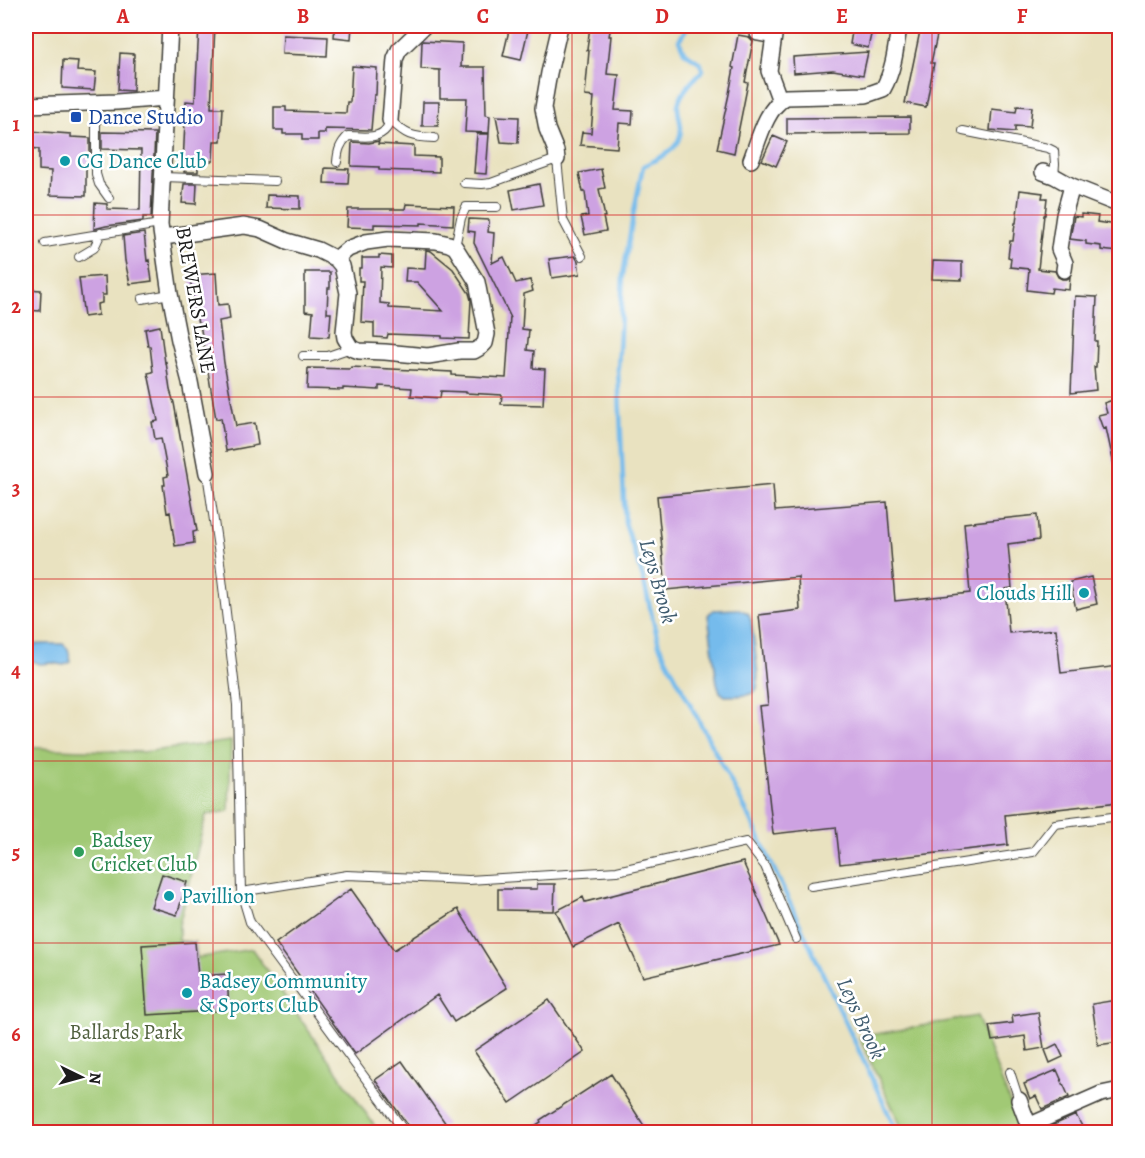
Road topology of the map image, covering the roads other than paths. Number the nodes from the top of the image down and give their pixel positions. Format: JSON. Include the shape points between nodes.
{"nodes":[{"id":1,"x":170,"y":26,"type":"edge"},
{"id":2,"x":424,"y":26,"type":"edge"},
{"id":3,"x":560,"y":26,"type":"edge"},
{"id":4,"x":760,"y":26,"type":"edge"},
{"id":5,"x":899,"y":26,"type":"edge"},
{"id":6,"x":166,"y":98,"type":"junction"},
{"id":7,"x":780,"y":101,"type":"junction"},
{"id":8,"x":96,"y":102,"type":"junction"},
{"id":9,"x":26,"y":105,"type":"edge"},
{"id":10,"x":390,"y":120,"type":"junction"},
{"id":11,"x":963,"y":131,"type":"dead end"},
{"id":12,"x":434,"y":138,"type":"dead end"},
{"id":13,"x":557,"y":159,"type":"junction"},
{"id":14,"x":751,"y":160,"type":"dead end"},
{"id":15,"x":337,"y":162,"type":"dead end"},
{"id":16,"x":1048,"y":174,"type":"joint"},
{"id":17,"x":163,"y":177,"type":"junction"},
{"id":18,"x":275,"y":181,"type":"dead end"},
{"id":19,"x":464,"y":183,"type":"dead end"},
{"id":20,"x":1072,"y":186,"type":"junction"},
{"id":21,"x":109,"y":198,"type":"dead end"},
{"id":22,"x":1119,"y":205,"type":"edge"},
{"id":23,"x":497,"y":207,"type":"dead end"},
{"id":24,"x":162,"y":230,"type":"junction"},
{"id":25,"x":101,"y":233,"type":"junction"},
{"id":26,"x":45,"y":243,"type":"dead end"},
{"id":27,"x":455,"y":248,"type":"junction"},
{"id":28,"x":582,"y":256,"type":"dead end"},
{"id":29,"x":79,"y":257,"type":"dead end"},
{"id":30,"x":336,"y":259,"type":"junction"},
{"id":31,"x":1064,"y":270,"type":"dead end"},
{"id":32,"x":171,"y":294,"type":"junction"},
{"id":33,"x":142,"y":299,"type":"dead end"},
{"id":34,"x":351,"y":348,"type":"junction"},
{"id":35,"x":303,"y":356,"type":"dead end"},
{"id":36,"x":207,"y":473,"type":"joint"},
{"id":37,"x":1119,"y":816,"type":"edge"},
{"id":38,"x":811,"y":886,"type":"dead end"},
{"id":39,"x":241,"y":892,"type":"junction"},
{"id":40,"x":796,"y":939,"type":"dead end"},
{"id":41,"x":1010,"y":1072,"type":"dead end"},
{"id":42,"x":1119,"y":1090,"type":"edge"},
{"id":43,"x":1019,"y":1100,"type":"joint"},
{"id":44,"x":1029,"y":1129,"type":"edge"},
{"id":45,"x":405,"y":1132,"type":"edge"}],
"edges":[{"from":1,"to":6,"type":"street","name":"BREWERS LANE"},
{"from":2,"to":10,"type":"street","via":[[399,50]]},
{"from":3,"to":13,"type":"street","via":[[543,108]]},
{"from":4,"to":7,"type":"street","via":[[758,33],[774,36],[769,71]]},
{"from":5,"to":7,"type":"street","via":[[892,69],[883,89],[866,95],[786,97]]},
{"from":6,"to":8,"type":"street"},
{"from":6,"to":17,"type":"street","name":"BREWERS LANE"},
{"from":7,"to":14,"type":"street","via":[[768,117]]},
{"from":8,"to":9,"type":"street"},
{"from":8,"to":21,"type":"lane","via":[[96,174]]},
{"from":10,"to":12,"type":"lane","via":[[407,134]]},
{"from":10,"to":15,"type":"lane","via":[[386,130],[379,134],[348,136],[341,143]]},
{"from":11,"to":16,"type":"lane","via":[[1054,151],[1055,164]]},
{"from":13,"to":19,"type":"lane","via":[[491,183]]},
{"from":13,"to":28,"type":"lane","via":[[563,220]]},
{"from":16,"to":20,"type":"street"},
{"from":17,"to":18,"type":"lane"},
{"from":17,"to":24,"type":"street","name":"BREWERS LANE"},
{"from":20,"to":22,"type":"street"},
{"from":20,"to":31,"type":"street","via":[[1059,249]]},
{"from":23,"to":27,"type":"lane","via":[[466,207]]},
{"from":24,"to":25,"type":"lane"},
{"from":24,"to":30,"type":"street","via":[[244,226]]},
{"from":24,"to":32,"type":"street","name":"BREWERS LANE"},
{"from":25,"to":26,"type":"lane"},
{"from":25,"to":29,"type":"lane","via":[[94,248]]},
{"from":27,"to":30,"type":"street","via":[[436,242],[388,239],[366,242]]},
{"from":27,"to":34,"type":"street","via":[[480,293],[488,334],[481,347],[428,356]]},
{"from":30,"to":34,"type":"street","via":[[342,266],[348,292],[344,332]]},
{"from":32,"to":33,"type":"lane"},
{"from":32,"to":36,"type":"street","name":"BREWERS LANE"},
{"from":34,"to":35,"type":"lane","via":[[328,356]]},
{"from":36,"to":39,"type":"lane","via":[[237,705]]},
{"from":37,"to":38,"type":"lane","via":[[1055,824],[1033,852]]},
{"from":39,"to":40,"type":"lane","via":[[347,875],[469,880],[617,871],[746,842],[765,866]]},
{"from":39,"to":45,"type":"lane","via":[[250,922]]},
{"from":41,"to":43,"type":"lane"},
{"from":42,"to":44,"type":"street","via":[[1101,1094]]},
{"from":43,"to":44,"type":"street"}]}
